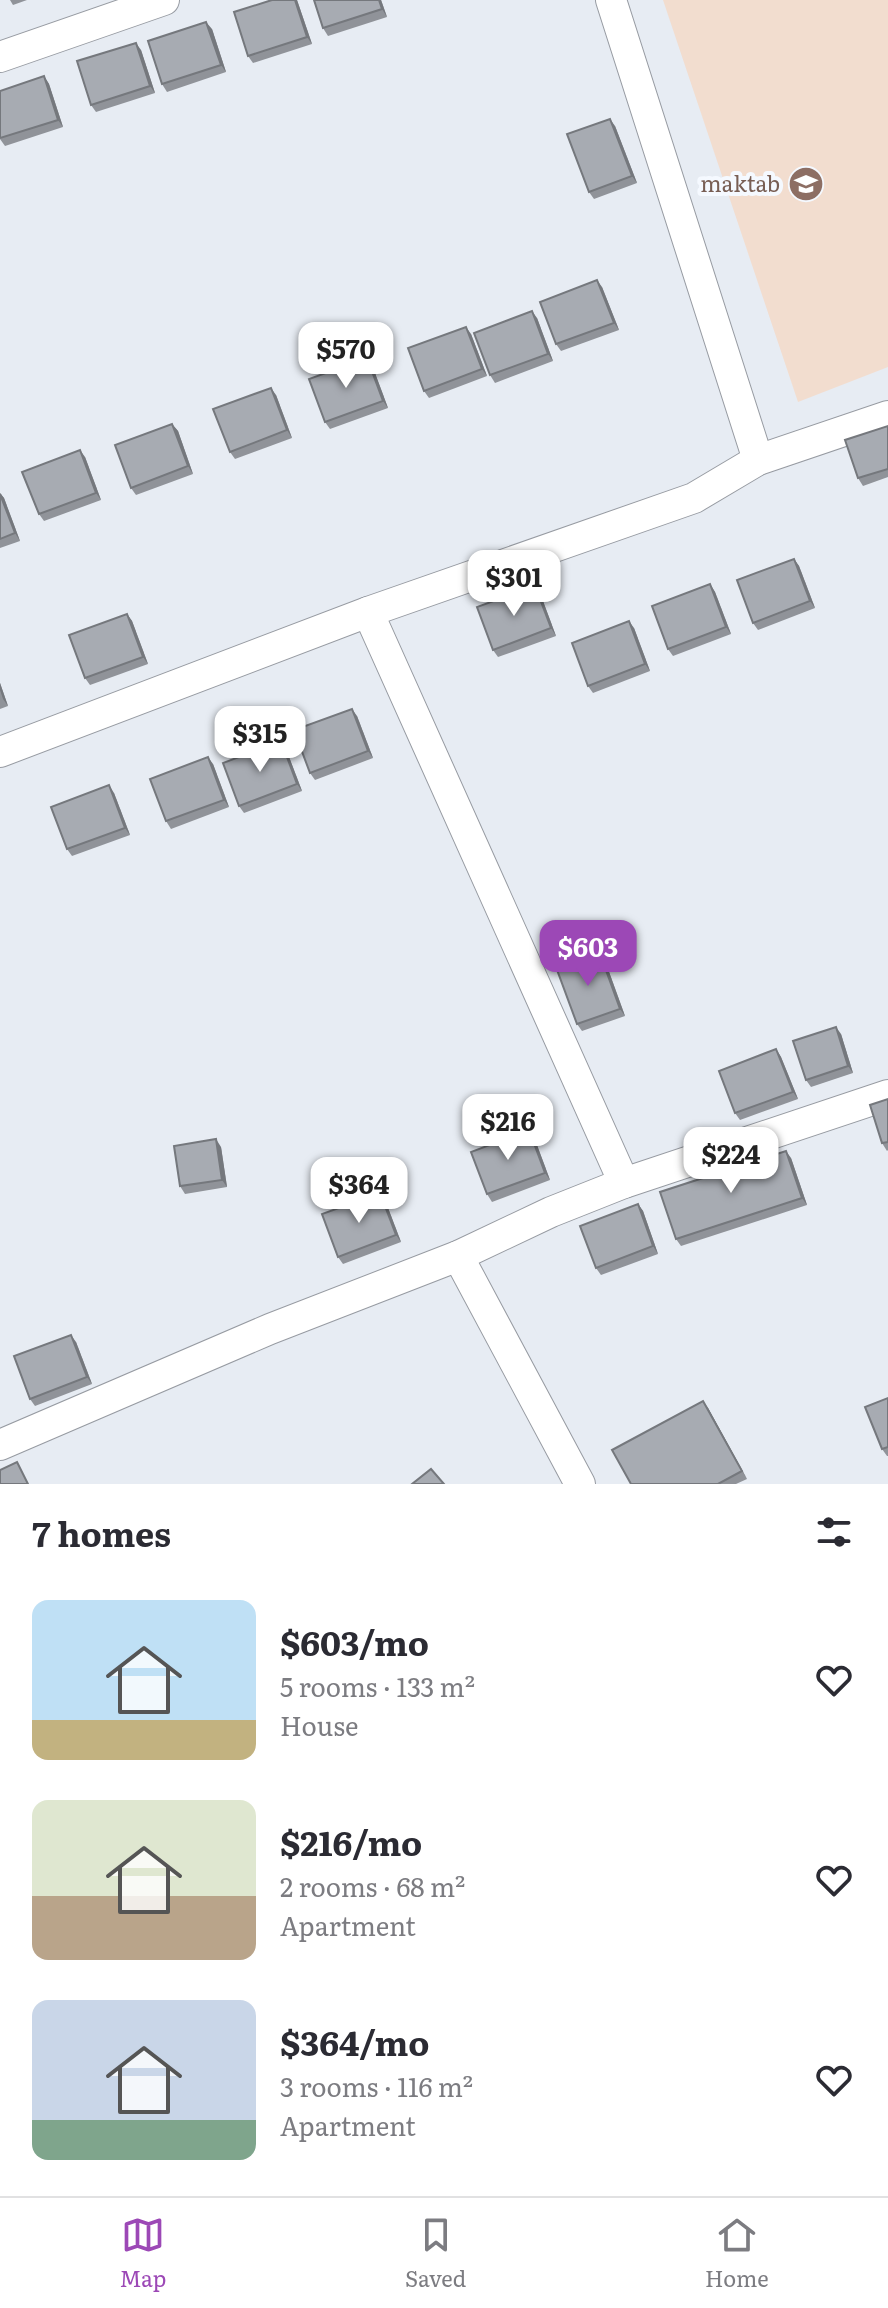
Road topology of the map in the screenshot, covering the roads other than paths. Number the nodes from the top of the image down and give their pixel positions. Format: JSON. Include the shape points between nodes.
{"nodes":[{"id":1,"x":164,"y":0,"type":"edge"},
{"id":2,"x":611,"y":0,"type":"edge"},
{"id":3,"x":0,"y":57,"type":"edge"},
{"id":4,"x":888,"y":416,"type":"edge"},
{"id":5,"x":758,"y":460,"type":"junction"},
{"id":6,"x":368,"y":612,"type":"junction"},
{"id":7,"x":0,"y":752,"type":"edge"},
{"id":8,"x":888,"y":1095,"type":"edge"},
{"id":9,"x":624,"y":1183,"type":"junction"},
{"id":10,"x":458,"y":1256,"type":"junction"},
{"id":11,"x":0,"y":1445,"type":"edge"},
{"id":12,"x":580,"y":1484,"type":"edge"}],
"edges":[{"from":1,"to":3,"type":"street"},
{"from":2,"to":5,"type":"street"},
{"from":4,"to":5,"type":"street"},
{"from":5,"to":6,"type":"street","via":[[694,498]]},
{"from":6,"to":7,"type":"street"},
{"from":6,"to":9,"type":"street"},
{"from":8,"to":9,"type":"street"},
{"from":9,"to":10,"type":"street"},
{"from":10,"to":11,"type":"street","via":[[270,1329]]},
{"from":10,"to":12,"type":"street"}]}
